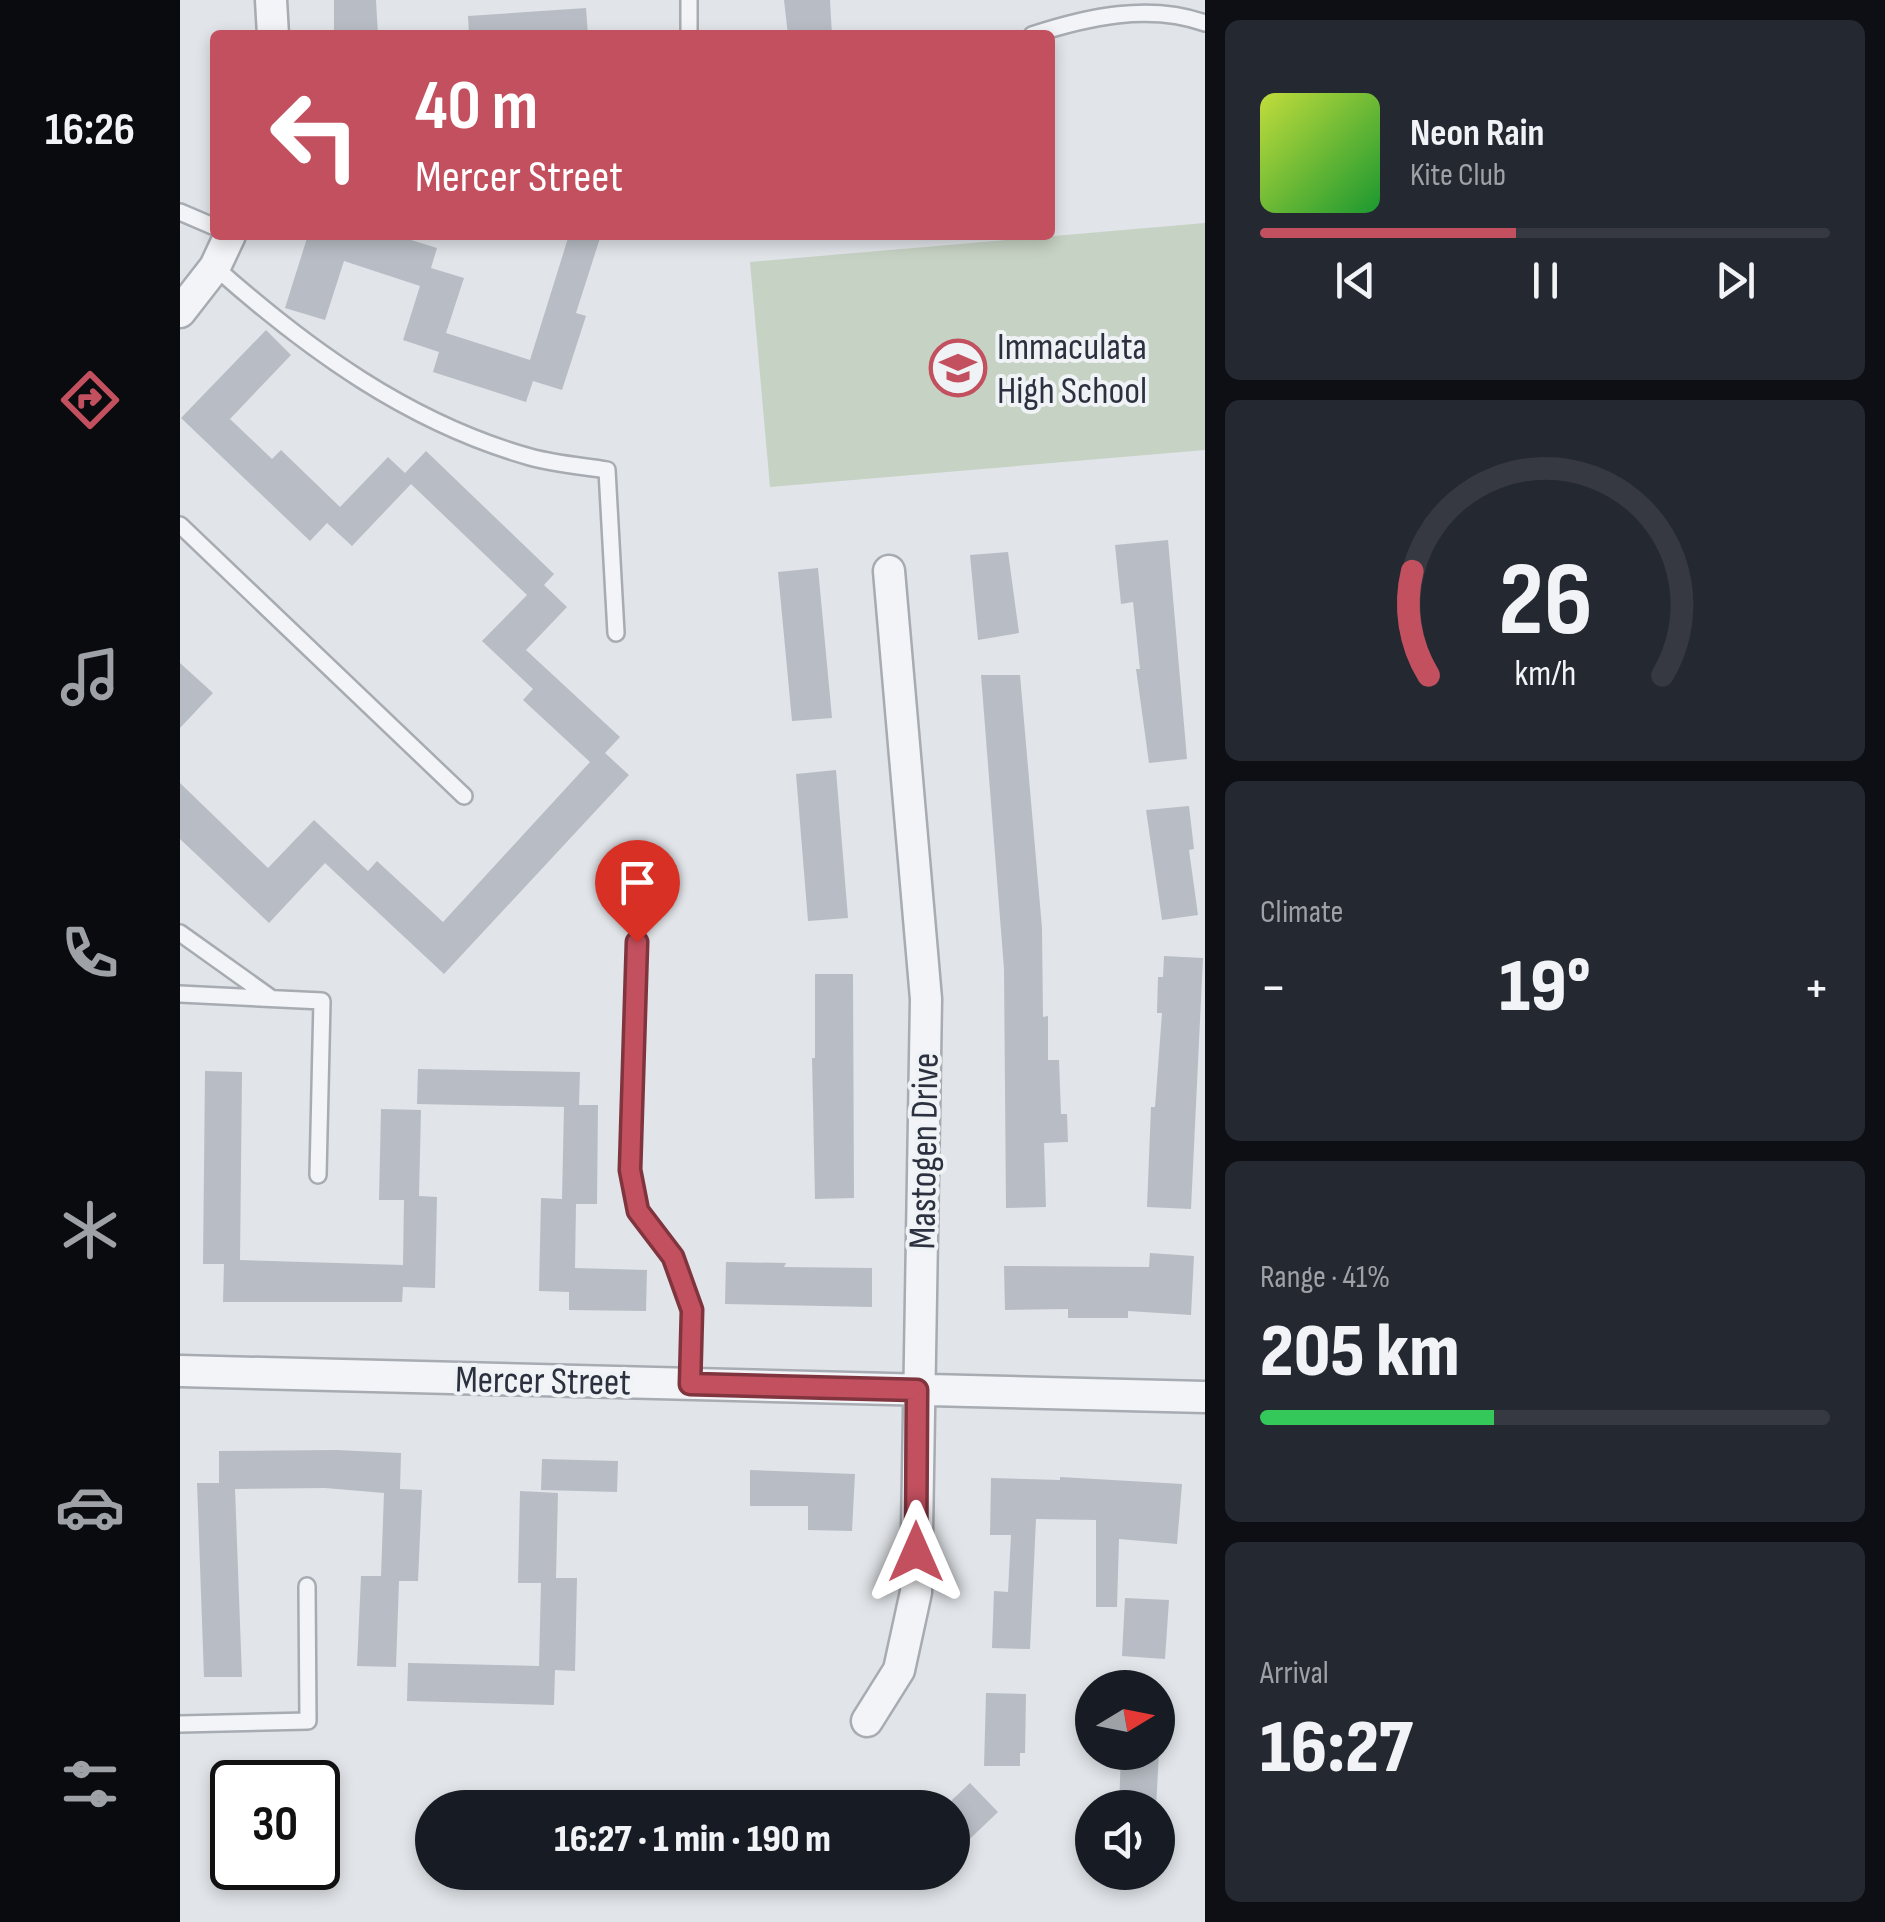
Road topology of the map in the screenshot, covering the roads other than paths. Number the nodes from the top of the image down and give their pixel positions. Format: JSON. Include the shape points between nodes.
{"nodes":[{"id":1,"x":271,"y":0,"type":"edge"},
{"id":2,"x":688,"y":0,"type":"edge"},
{"id":3,"x":1205,"y":22,"type":"edge"},
{"id":4,"x":273,"y":30,"type":"edge"},
{"id":5,"x":689,"y":30,"type":"edge"},
{"id":6,"x":1047,"y":30,"type":"edge"},
{"id":7,"x":180,"y":212,"type":"edge"},
{"id":8,"x":210,"y":225,"type":"edge"},
{"id":9,"x":228,"y":240,"type":"edge"},
{"id":10,"x":214,"y":267,"type":"junction"},
{"id":11,"x":180,"y":312,"type":"edge"},
{"id":12,"x":180,"y":526,"type":"edge"},
{"id":13,"x":889,"y":571,"type":"dead end"},
{"id":14,"x":616,"y":634,"type":"dead end"},
{"id":15,"x":464,"y":796,"type":"dead end"},
{"id":16,"x":180,"y":934,"type":"edge"},
{"id":17,"x":637,"y":942,"type":"dead end"},
{"id":18,"x":180,"y":994,"type":"edge"},
{"id":19,"x":272,"y":998,"type":"junction"},
{"id":20,"x":318,"y":1176,"type":"dead end"},
{"id":21,"x":180,"y":1372,"type":"edge"},
{"id":22,"x":690,"y":1384,"type":"junction"},
{"id":23,"x":917,"y":1390,"type":"junction"},
{"id":24,"x":1205,"y":1397,"type":"edge"},
{"id":25,"x":307,"y":1586,"type":"dead end"},
{"id":26,"x":867,"y":1722,"type":"dead end"},
{"id":27,"x":180,"y":1724,"type":"edge"}],
"edges":[{"from":1,"to":4,"type":"street"},
{"from":2,"to":5,"type":"lane"},
{"from":3,"to":6,"type":"lane","via":[[1176,12],[1130,14]]},
{"from":7,"to":8,"type":"lane"},
{"from":9,"to":10,"type":"street"},
{"from":10,"to":11,"type":"street"},
{"from":10,"to":14,"type":"lane","via":[[321,355],[420,415],[531,457],[607,470]]},
{"from":12,"to":15,"type":"lane"},
{"from":13,"to":23,"type":"street","name":"Mastogen Drive","via":[[926,999]]},
{"from":16,"to":19,"type":"lane"},
{"from":17,"to":22,"type":"lane","via":[[630,1170],[638,1211],[673,1257],[692,1310]]},
{"from":18,"to":19,"type":"lane"},
{"from":19,"to":20,"type":"lane","via":[[322,1001]]},
{"from":21,"to":22,"type":"street","name":"Mercer Street"},
{"from":22,"to":23,"type":"street","name":"Mercer Street"},
{"from":23,"to":24,"type":"street","name":"Mercer Street"},
{"from":23,"to":26,"type":"street","name":"Mastogen Drive","via":[[916,1592],[900,1670]]},
{"from":25,"to":27,"type":"lane","via":[[308,1722]]}]}
